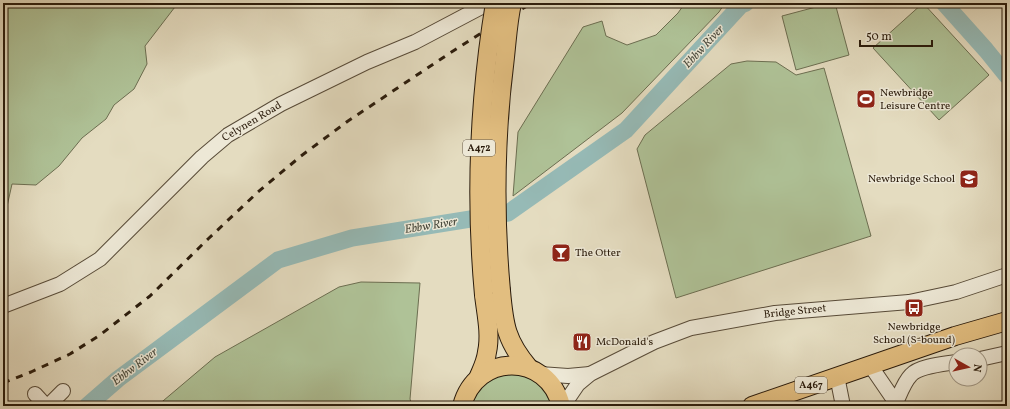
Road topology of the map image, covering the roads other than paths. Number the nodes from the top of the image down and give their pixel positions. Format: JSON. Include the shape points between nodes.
{"nodes":[{"id":1,"x":489,"y":3,"type":"edge"},
{"id":2,"x":494,"y":3,"type":"edge"},
{"id":3,"x":512,"y":3,"type":"edge"},
{"id":4,"x":1007,"y":275,"type":"edge"},
{"id":5,"x":492,"y":293,"type":"junction"},
{"id":6,"x":3,"y":306,"type":"edge"},
{"id":7,"x":1007,"y":322,"type":"edge"},
{"id":8,"x":1007,"y":353,"type":"edge"},
{"id":9,"x":988,"y":357,"type":"edge"},
{"id":10,"x":948,"y":364,"type":"edge"},
{"id":11,"x":870,"y":365,"type":"junction"},
{"id":12,"x":535,"y":371,"type":"junction"},
{"id":13,"x":590,"y":374,"type":"junction"},
{"id":14,"x":479,"y":376,"type":"junction"},
{"id":15,"x":837,"y":376,"type":"junction"},
{"id":16,"x":63,"y":390,"type":"dead end"},
{"id":17,"x":35,"y":394,"type":"dead end"},
{"id":18,"x":897,"y":405,"type":"edge"},
{"id":19,"x":47,"y":406,"type":"edge"},
{"id":20,"x":462,"y":406,"type":"edge"},
{"id":21,"x":562,"y":406,"type":"edge"},
{"id":22,"x":752,"y":406,"type":"edge"},
{"id":23,"x":843,"y":406,"type":"edge"}],
"edges":[{"from":1,"to":6,"type":"street","name":"Celynen Road","via":[[415,42],[367,62],[281,104],[228,135],[202,157],[100,259],[60,284]]},
{"from":2,"to":5,"type":"main road","number":"A472","bridge":true,"via":[[480,132],[479,214]]},
{"from":3,"to":5,"type":"main road","number":"A472","bridge":true,"via":[[497,146]]},
{"from":4,"to":13,"type":"street","name":"Bridge Street","via":[[956,292],[914,301],[775,313],[691,328],[654,342]]},
{"from":5,"to":12,"type":"main road","number":"A472","via":[[510,342],[521,358]]},
{"from":5,"to":14,"type":"main road","number":"A472","via":[[488,346]]},
{"from":7,"to":11,"type":"main road","number":"A467","via":[[955,336]]},
{"from":8,"to":9,"type":"street"},
{"from":10,"to":18,"type":"street","via":[[917,370],[911,374]]},
{"from":11,"to":15,"type":"main road","number":"A467"},
{"from":11,"to":18,"type":"street"},
{"from":12,"to":13,"type":"street","name":"Bridge Street","via":[[568,376]]},
{"from":12,"to":14,"type":"main road","number":"A472","via":[[506,365]]},
{"from":12,"to":21,"type":"main road","number":"A472","via":[[552,385]]},
{"from":13,"to":21,"type":"street","name":"Bridge Street","via":[[578,384]]},
{"from":14,"to":20,"type":"main road","number":"A472","via":[[467,391]]},
{"from":15,"to":22,"type":"main road","number":"A467"},
{"from":15,"to":23,"type":"street"},
{"from":16,"to":19,"type":"street"},
{"from":17,"to":19,"type":"street"}]}
